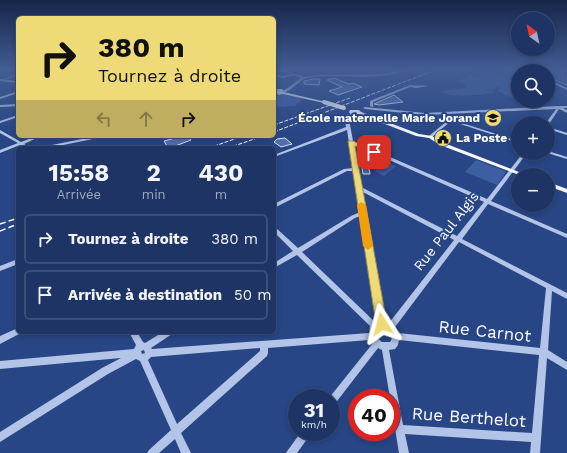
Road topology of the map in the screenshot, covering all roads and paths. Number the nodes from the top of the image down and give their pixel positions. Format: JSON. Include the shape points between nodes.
{"nodes":[{"id":1,"x":397,"y":91,"type":"edge"},
{"id":2,"x":278,"y":92,"type":"edge"},
{"id":3,"x":16,"y":93,"type":"edge"},
{"id":4,"x":0,"y":98,"type":"edge"},
{"id":5,"x":16,"y":105,"type":"edge"},
{"id":6,"x":0,"y":106,"type":"edge"},
{"id":7,"x":372,"y":106,"type":"junction"},
{"id":8,"x":559,"y":107,"type":"junction"},
{"id":9,"x":567,"y":107,"type":"edge"},
{"id":10,"x":365,"y":108,"type":"junction"},
{"id":11,"x":385,"y":111,"type":"junction"},
{"id":12,"x":352,"y":112,"type":"junction"},
{"id":13,"x":359,"y":112,"type":"junction"},
{"id":14,"x":567,"y":112,"type":"edge"},
{"id":15,"x":449,"y":113,"type":"junction"},
{"id":16,"x":460,"y":113,"type":"junction"},
{"id":17,"x":553,"y":116,"type":"edge"},
{"id":18,"x":16,"y":117,"type":"edge"},
{"id":19,"x":453,"y":118,"type":"junction"},
{"id":20,"x":0,"y":122,"type":"edge"},
{"id":21,"x":348,"y":128,"type":"junction"},
{"id":22,"x":555,"y":130,"type":"edge"},
{"id":23,"x":0,"y":131,"type":"edge"},
{"id":24,"x":567,"y":134,"type":"edge"},
{"id":25,"x":430,"y":137,"type":"junction"},
{"id":26,"x":34,"y":138,"type":"edge"},
{"id":27,"x":93,"y":138,"type":"edge"},
{"id":28,"x":511,"y":139,"type":"edge"},
{"id":29,"x":351,"y":142,"type":"junction"},
{"id":30,"x":20,"y":143,"type":"junction"},
{"id":31,"x":25,"y":146,"type":"edge"},
{"id":32,"x":52,"y":146,"type":"edge"},
{"id":33,"x":0,"y":152,"type":"edge"},
{"id":34,"x":555,"y":154,"type":"edge"},
{"id":35,"x":276,"y":155,"type":"edge"},
{"id":36,"x":567,"y":158,"type":"edge"},
{"id":37,"x":520,"y":160,"type":"edge"},
{"id":38,"x":514,"y":168,"type":"edge"},
{"id":39,"x":355,"y":169,"type":"junction"},
{"id":40,"x":511,"y":170,"type":"edge"},
{"id":41,"x":511,"y":171,"type":"edge"},
{"id":42,"x":555,"y":187,"type":"edge"},
{"id":43,"x":359,"y":188,"type":"junction"},
{"id":44,"x":567,"y":191,"type":"edge"},
{"id":45,"x":487,"y":202,"type":"junction"},
{"id":46,"x":276,"y":205,"type":"edge"},
{"id":47,"x":362,"y":213,"type":"junction"},
{"id":48,"x":276,"y":231,"type":"edge"},
{"id":49,"x":567,"y":236,"type":"edge"},
{"id":50,"x":458,"y":239,"type":"junction"},
{"id":51,"x":297,"y":252,"type":"junction"},
{"id":52,"x":16,"y":263,"type":"edge"},
{"id":53,"x":276,"y":265,"type":"edge"},
{"id":54,"x":0,"y":269,"type":"edge"},
{"id":55,"x":549,"y":287,"type":"junction"},
{"id":56,"x":567,"y":296,"type":"edge"},
{"id":57,"x":378,"y":325,"type":"junction"},
{"id":58,"x":390,"y":327,"type":"junction"},
{"id":59,"x":16,"y":332,"type":"edge"},
{"id":60,"x":134,"y":334,"type":"edge"},
{"id":61,"x":166,"y":334,"type":"edge"},
{"id":62,"x":371,"y":336,"type":"junction"},
{"id":63,"x":396,"y":336,"type":"junction"},
{"id":64,"x":0,"y":340,"type":"edge"},
{"id":65,"x":264,"y":344,"type":"junction"},
{"id":66,"x":376,"y":344,"type":"junction"},
{"id":67,"x":385,"y":347,"type":"junction"},
{"id":68,"x":142,"y":352,"type":"junction"},
{"id":69,"x":544,"y":352,"type":"junction"},
{"id":70,"x":0,"y":365,"type":"edge"},
{"id":71,"x":567,"y":366,"type":"edge"},
{"id":72,"x":393,"y":389,"type":"edge"},
{"id":73,"x":340,"y":390,"type":"edge"},
{"id":74,"x":400,"y":429,"type":"joint"},
{"id":75,"x":176,"y":432,"type":"junction"},
{"id":76,"x":0,"y":437,"type":"edge"},
{"id":77,"x":536,"y":438,"type":"junction"},
{"id":78,"x":300,"y":441,"type":"edge"},
{"id":79,"x":152,"y":453,"type":"edge"},
{"id":80,"x":186,"y":453,"type":"edge"},
{"id":81,"x":291,"y":453,"type":"edge"},
{"id":82,"x":404,"y":453,"type":"edge"},
{"id":83,"x":535,"y":453,"type":"edge"}],
"edges":[{"from":1,"to":7,"type":"street","via":[[371,102]]},
{"from":2,"to":12,"type":"main road","bridge":true,"via":[[324,102]]},
{"from":3,"to":4,"type":"street"},
{"from":5,"to":6,"type":"street"},
{"from":7,"to":10,"type":"street"},
{"from":7,"to":11,"type":"street"},
{"from":8,"to":9,"type":"street"},
{"from":8,"to":14,"type":"street"},
{"from":8,"to":16,"type":"street"},
{"from":8,"to":17,"type":"street"},
{"from":10,"to":11,"type":"street"},
{"from":10,"to":13,"type":"street"},
{"from":11,"to":15,"type":"street","via":[[415,114]]},
{"from":12,"to":13,"type":"main road"},
{"from":12,"to":21,"type":"street","via":[[347,117]]},
{"from":13,"to":25,"type":"main road","via":[[418,135]]},
{"from":15,"to":16,"type":"street"},
{"from":15,"to":19,"type":"street"},
{"from":16,"to":19,"type":"street"},
{"from":18,"to":20,"type":"street"},
{"from":19,"to":25,"type":"street"},
{"from":19,"to":28,"type":"street"},
{"from":21,"to":29,"type":"street"},
{"from":21,"to":35,"type":"street"},
{"from":22,"to":24,"type":"street"},
{"from":23,"to":30,"type":"street"},
{"from":25,"to":40,"type":"main road","via":[[442,144]]},
{"from":26,"to":30,"type":"street"},
{"from":27,"to":32,"type":"street"},
{"from":29,"to":39,"type":"street"},
{"from":29,"to":45,"type":"street"},
{"from":30,"to":31,"type":"street"},
{"from":30,"to":33,"type":"street"},
{"from":34,"to":36,"type":"street"},
{"from":37,"to":38,"type":"street","name":"Rue Paul Algis"},
{"from":39,"to":43,"type":"street"},
{"from":39,"to":46,"type":"street","via":[[346,170]]},
{"from":41,"to":45,"type":"street","name":"Rue Paul Algis"},
{"from":42,"to":44,"type":"main road"},
{"from":43,"to":47,"type":"street"},
{"from":43,"to":50,"type":"street"},
{"from":45,"to":49,"type":"street"},
{"from":45,"to":50,"type":"street","name":"Rue Paul Algis"},
{"from":47,"to":51,"type":"street"},
{"from":47,"to":57,"type":"street"},
{"from":48,"to":51,"type":"street"},
{"from":50,"to":55,"type":"street"},
{"from":50,"to":58,"type":"street","name":"Rue Paul Algis"},
{"from":51,"to":53,"type":"street"},
{"from":51,"to":57,"type":"street"},
{"from":52,"to":54,"type":"street"},
{"from":55,"to":56,"type":"street"},
{"from":55,"to":69,"type":"street"},
{"from":57,"to":58,"type":"street"},
{"from":57,"to":62,"type":"street","via":[[372,330]]},
{"from":58,"to":63,"type":"street"},
{"from":59,"to":64,"type":"street"},
{"from":60,"to":68,"type":"street"},
{"from":61,"to":68,"type":"street"},
{"from":62,"to":65,"type":"street"},
{"from":62,"to":66,"type":"street"},
{"from":63,"to":67,"type":"street","via":[[394,344]]},
{"from":63,"to":69,"type":"street","name":"Rue Carnot"},
{"from":65,"to":68,"type":"street"},
{"from":65,"to":75,"type":"street","via":[[264,352]]},
{"from":66,"to":67,"type":"street"},
{"from":66,"to":73,"type":"street"},
{"from":67,"to":72,"type":"street"},
{"from":68,"to":70,"type":"street"},
{"from":68,"to":75,"type":"street"},
{"from":68,"to":76,"type":"street","via":[[106,371]]},
{"from":69,"to":71,"type":"street","name":"Rue Carnot"},
{"from":69,"to":77,"type":"street"},
{"from":74,"to":77,"type":"street","name":"Rue Berthelot"},
{"from":74,"to":82,"type":"street"},
{"from":75,"to":79,"type":"street"},
{"from":75,"to":80,"type":"street"},
{"from":77,"to":83,"type":"street"},
{"from":78,"to":81,"type":"street"}]}
